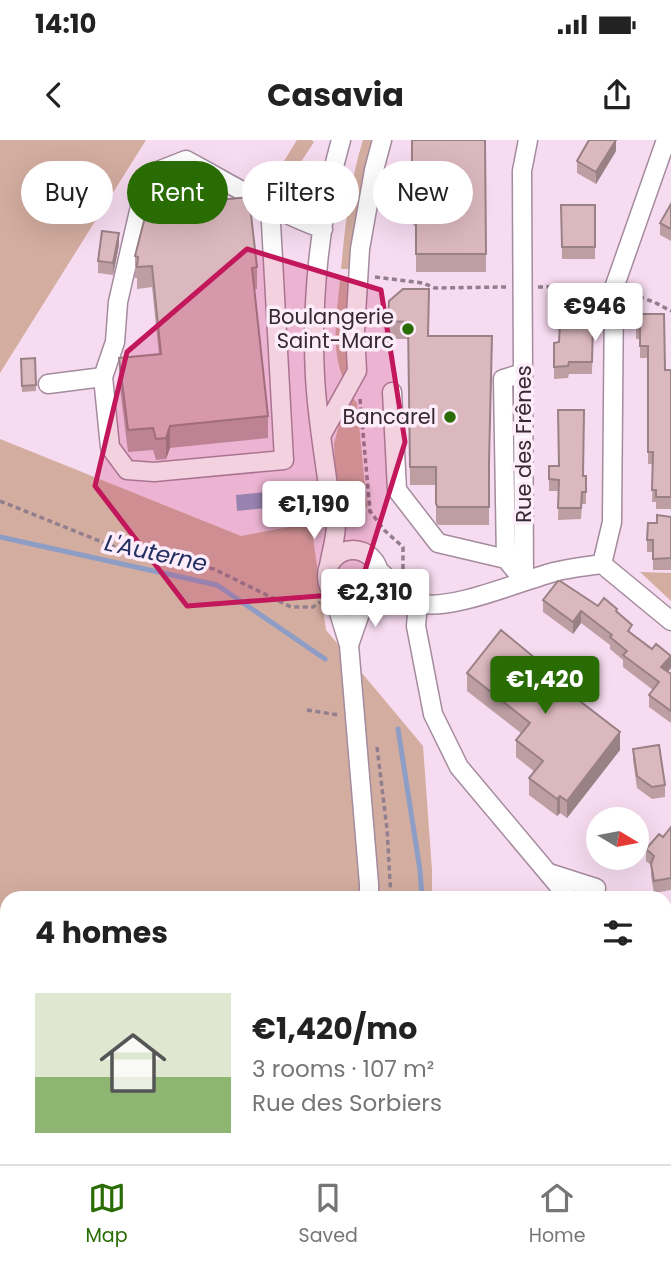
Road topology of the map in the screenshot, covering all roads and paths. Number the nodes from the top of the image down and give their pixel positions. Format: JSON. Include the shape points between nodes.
{"nodes":[{"id":1,"x":341,"y":140,"type":"edge"},
{"id":2,"x":382,"y":140,"type":"edge"},
{"id":3,"x":528,"y":140,"type":"edge"},
{"id":4,"x":666,"y":140,"type":"edge"},
{"id":5,"x":664,"y":172,"type":"edge"},
{"id":6,"x":242,"y":190,"type":"edge"},
{"id":7,"x":271,"y":224,"type":"edge"},
{"id":8,"x":308,"y":224,"type":"edge"},
{"id":9,"x":323,"y":229,"type":"junction"},
{"id":10,"x":358,"y":275,"type":"junction"},
{"id":11,"x":522,"y":287,"type":"junction"},
{"id":12,"x":614,"y":288,"type":"junction"},
{"id":13,"x":671,"y":311,"type":"edge"},
{"id":14,"x":523,"y":373,"type":"junction"},
{"id":15,"x":103,"y":377,"type":"junction"},
{"id":16,"x":48,"y":384,"type":"dead end"},
{"id":17,"x":392,"y":392,"type":"dead end"},
{"id":18,"x":321,"y":436,"type":"junction"},
{"id":19,"x":0,"y":501,"type":"edge"},
{"id":20,"x":336,"y":523,"type":"junction"},
{"id":21,"x":359,"y":551,"type":"junction"},
{"id":22,"x":506,"y":559,"type":"junction"},
{"id":23,"x":602,"y":564,"type":"junction"},
{"id":24,"x":329,"y":566,"type":"junction"},
{"id":25,"x":378,"y":570,"type":"junction"},
{"id":26,"x":524,"y":581,"type":"junction"},
{"id":27,"x":397,"y":590,"type":"junction"},
{"id":28,"x":333,"y":593,"type":"junction"},
{"id":29,"x":368,"y":597,"type":"junction"},
{"id":30,"x":418,"y":603,"type":"junction"},
{"id":31,"x":375,"y":615,"type":"dead end"},
{"id":32,"x":671,"y":621,"type":"edge"},
{"id":33,"x":349,"y":645,"type":"junction"},
{"id":34,"x":307,"y":710,"type":"dead end"},
{"id":35,"x":355,"y":714,"type":"junction"},
{"id":36,"x":376,"y":735,"type":"dead end"},
{"id":37,"x":548,"y":872,"type":"junction"},
{"id":38,"x":596,"y":888,"type":"dead end"},
{"id":39,"x":369,"y":891,"type":"edge"},
{"id":40,"x":391,"y":891,"type":"edge"},
{"id":41,"x":563,"y":891,"type":"edge"}],
"edges":[{"from":1,"to":9,"type":"street"},
{"from":2,"to":10,"type":"street"},
{"from":3,"to":11,"type":"street","name":"Rue des Frênes","via":[[522,172]]},
{"from":4,"to":5,"type":"street"},
{"from":5,"to":12,"type":"street"},
{"from":6,"to":15,"type":"street","via":[[186,160],[159,171],[142,198],[118,302],[115,342]]},
{"from":7,"to":15,"type":"street","via":[[284,460],[154,472],[127,470],[110,447]]},
{"from":8,"to":9,"type":"street"},
{"from":9,"to":18,"type":"street","via":[[315,326]]},
{"from":10,"to":11,"type":"path","via":[[435,288]]},
{"from":10,"to":18,"type":"street","via":[[357,371]]},
{"from":11,"to":12,"type":"path"},
{"from":11,"to":14,"type":"street","name":"Rue des Frênes"},
{"from":12,"to":13,"type":"path"},
{"from":12,"to":23,"type":"street","via":[[612,522]]},
{"from":14,"to":22,"type":"street","via":[[503,379]]},
{"from":14,"to":26,"type":"street","name":"Rue des Frênes"},
{"from":15,"to":16,"type":"street"},
{"from":17,"to":22,"type":"street","via":[[397,491],[438,543]]},
{"from":18,"to":20,"type":"street"},
{"from":19,"to":28,"type":"path","via":[[122,550],[214,569],[291,607],[313,607]]},
{"from":20,"to":21,"type":"street"},
{"from":20,"to":24,"type":"street"},
{"from":21,"to":24,"type":"street","via":[[338,555]]},
{"from":21,"to":25,"type":"street","via":[[371,558]]},
{"from":22,"to":26,"type":"street"},
{"from":23,"to":26,"type":"street"},
{"from":23,"to":32,"type":"street"},
{"from":24,"to":28,"type":"street","via":[[327,580]]},
{"from":25,"to":27,"type":"street"},
{"from":25,"to":29,"type":"street","via":[[378,583]]},
{"from":26,"to":30,"type":"street","via":[[447,604]]},
{"from":27,"to":29,"type":"street"},
{"from":27,"to":30,"type":"street"},
{"from":27,"to":31,"type":"path","via":[[393,609]]},
{"from":28,"to":29,"type":"street","via":[[348,602]]},
{"from":28,"to":33,"type":"street"},
{"from":29,"to":33,"type":"street"},
{"from":30,"to":37,"type":"street","via":[[416,625],[433,714],[459,767]]},
{"from":33,"to":35,"type":"street"},
{"from":34,"to":35,"type":"path"},
{"from":35,"to":39,"type":"street"},
{"from":36,"to":40,"type":"path"},
{"from":37,"to":38,"type":"street"},
{"from":37,"to":41,"type":"street"}]}
